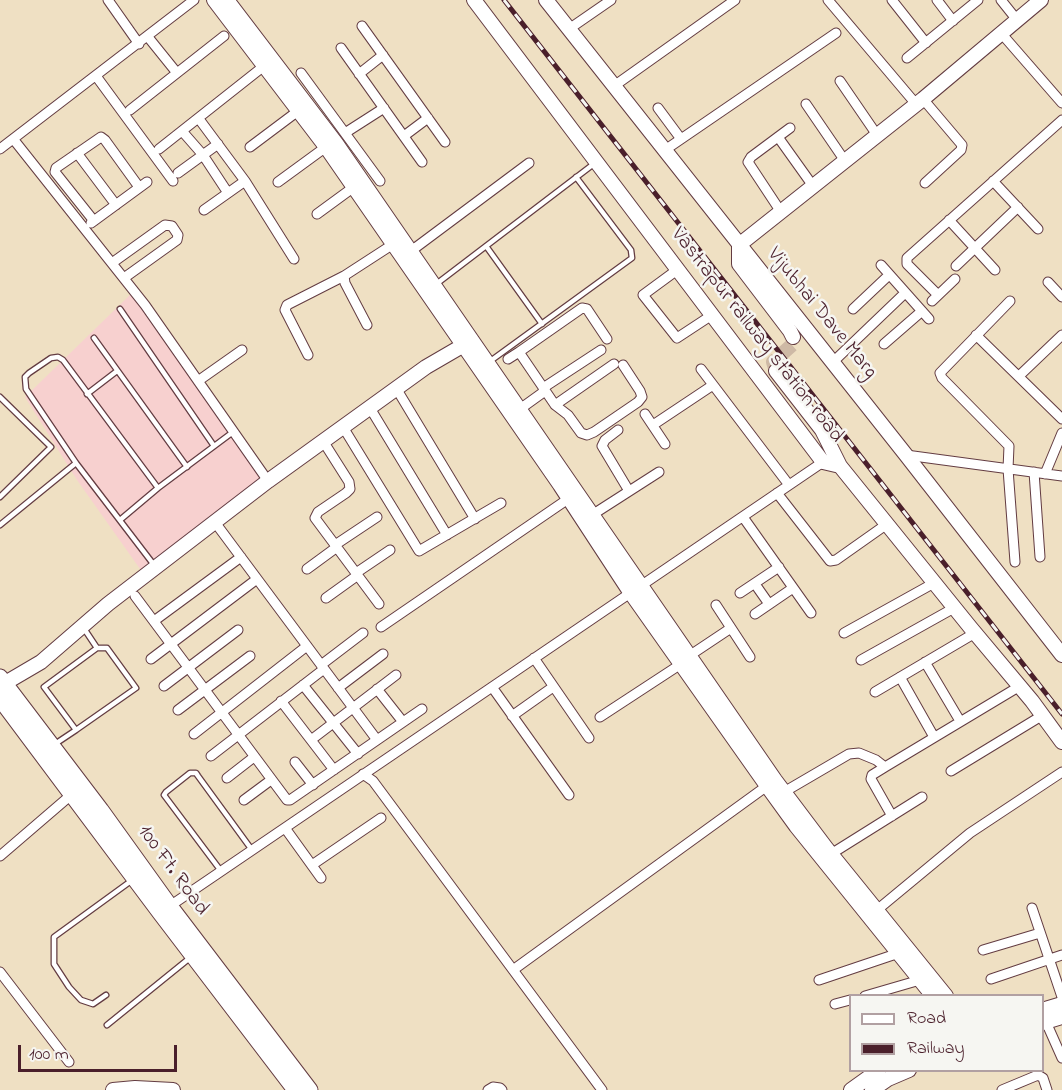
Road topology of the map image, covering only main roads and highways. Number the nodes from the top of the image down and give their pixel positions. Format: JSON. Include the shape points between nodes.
{"nodes":[{"id":1,"x":1,"y":686,"type":"edge"},
{"id":2,"x":165,"y":910,"type":"junction"},
{"id":3,"x":295,"y":1090,"type":"edge"},
{"id":4,"x":310,"y":1090,"type":"edge"}],
"edges":[{"from":1,"to":2,"type":"main road","name":"100 Ft. Road","via":[[52,746]]},
{"from":1,"to":2,"type":"main road","via":[[72,795],[134,879]]},
{"from":2,"to":3,"type":"main road","via":[[193,956]]},
{"from":2,"to":4,"type":"main road","name":"100 Ft. Road"}]}
